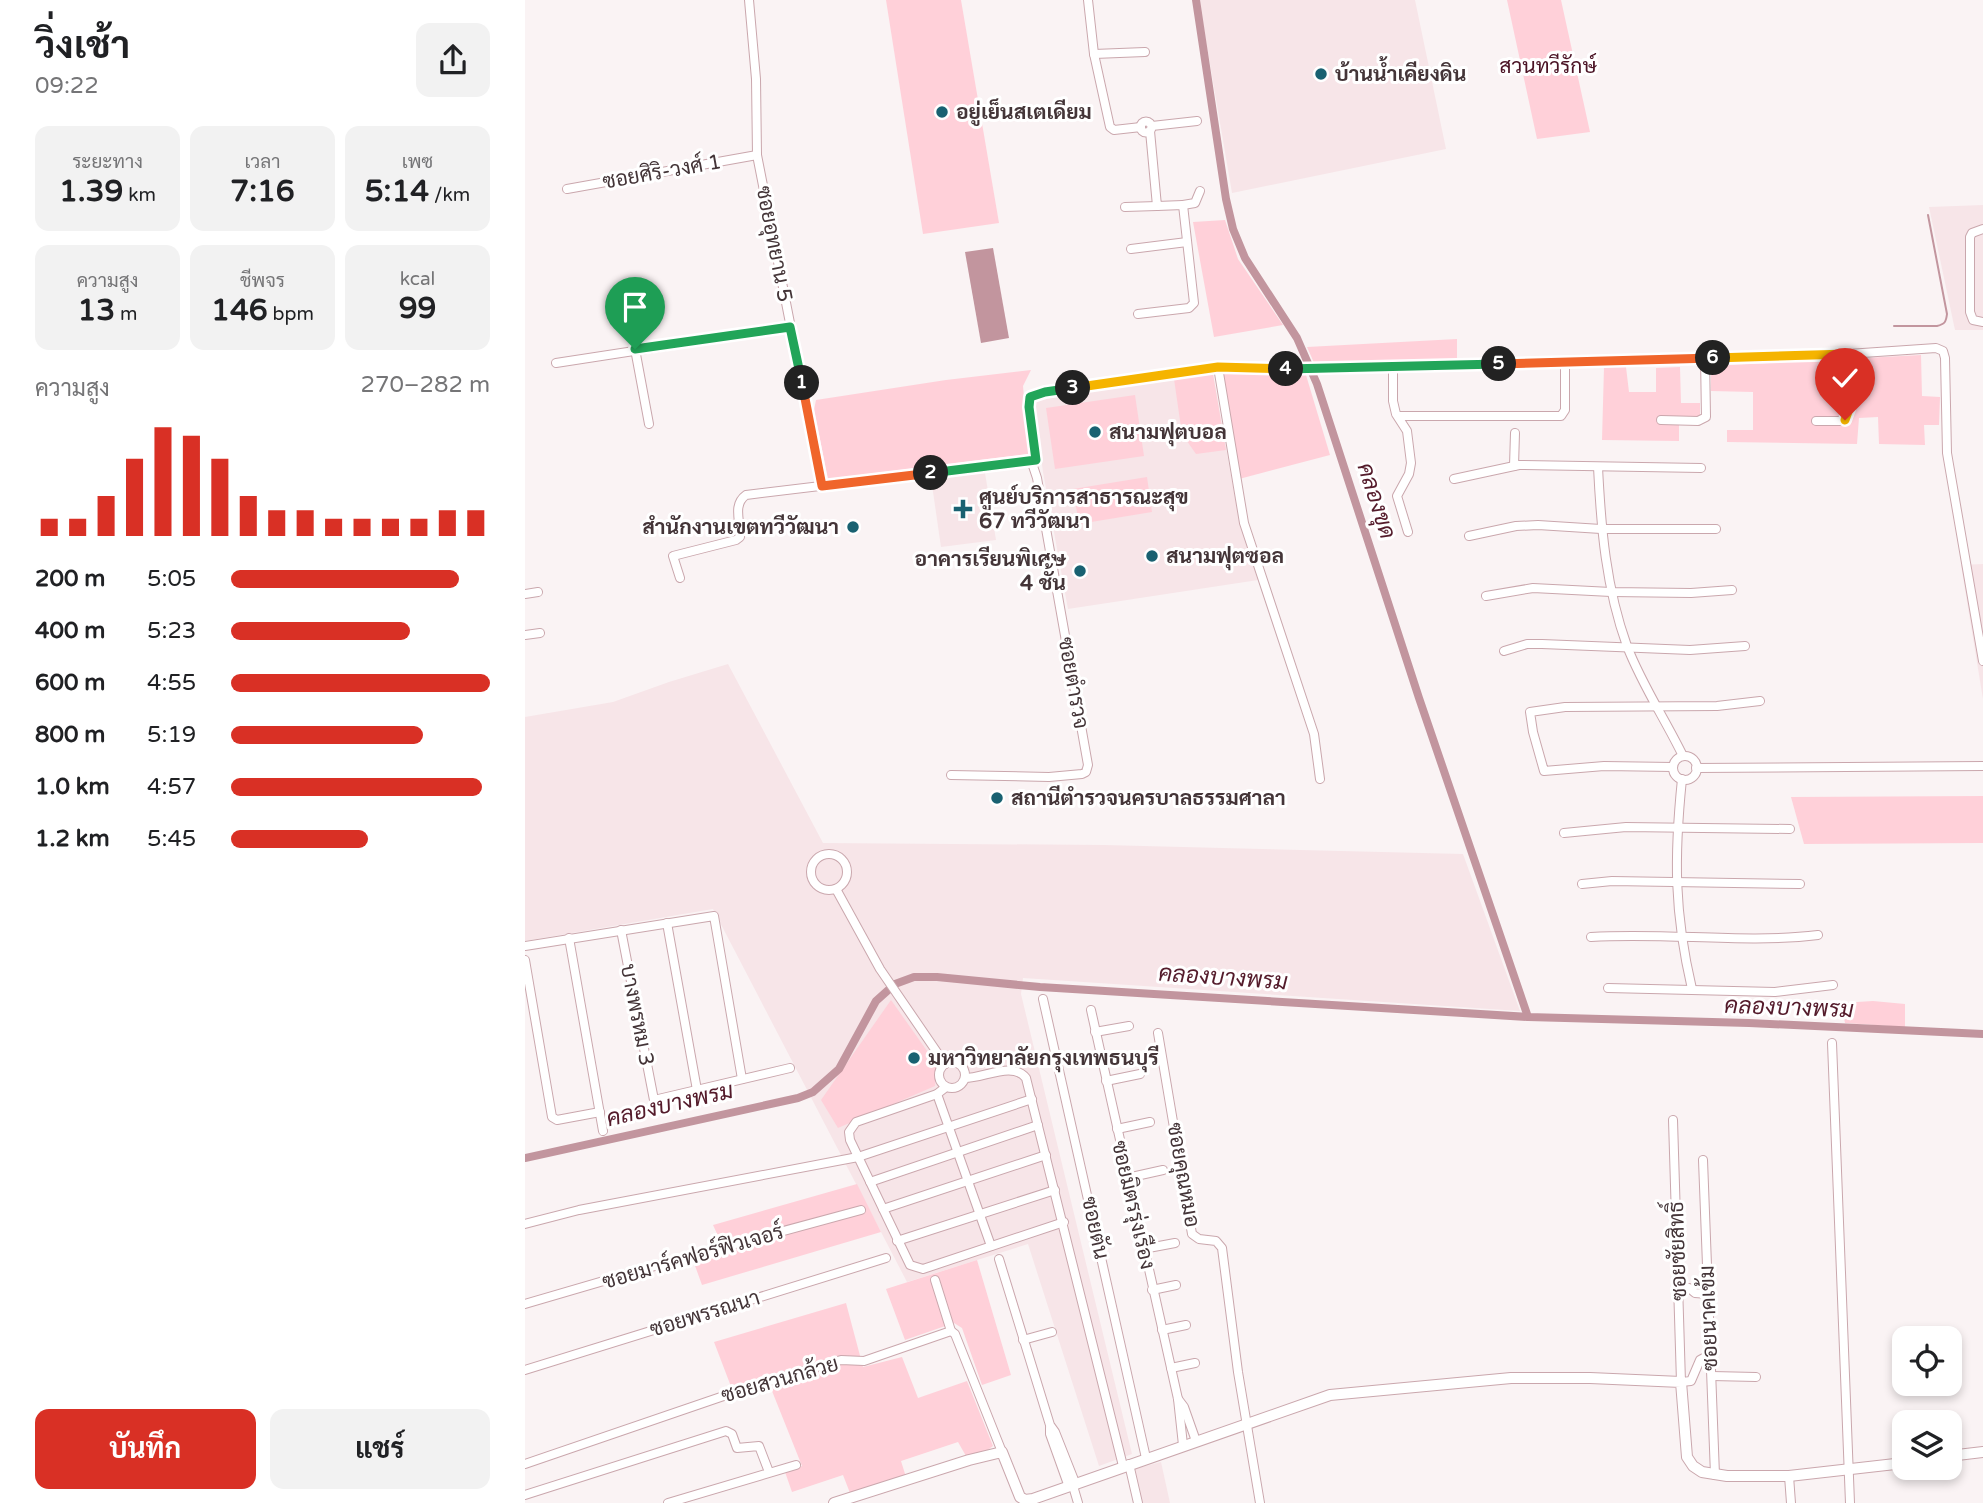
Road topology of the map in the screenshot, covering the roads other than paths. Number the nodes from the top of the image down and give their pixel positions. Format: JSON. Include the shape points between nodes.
{"nodes":[{"id":1,"x":749,"y":0,"type":"edge"},
{"id":2,"x":1088,"y":0,"type":"edge"},
{"id":3,"x":1145,"y":52,"type":"dead end"},
{"id":4,"x":1094,"y":54,"type":"junction"},
{"id":5,"x":1196,"y":121,"type":"dead end"},
{"id":6,"x":1151,"y":128,"type":"junction"},
{"id":7,"x":757,"y":155,"type":"junction"},
{"id":8,"x":567,"y":189,"type":"dead end"},
{"id":9,"x":1201,"y":191,"type":"dead end"},
{"id":10,"x":1183,"y":205,"type":"junction"},
{"id":11,"x":1157,"y":206,"type":"junction"},
{"id":12,"x":1125,"y":207,"type":"dead end"},
{"id":13,"x":1983,"y":229,"type":"edge"},
{"id":14,"x":1187,"y":242,"type":"junction"},
{"id":15,"x":1131,"y":249,"type":"dead end"},
{"id":16,"x":1138,"y":314,"type":"dead end"},
{"id":17,"x":1983,"y":322,"type":"edge"},
{"id":18,"x":790,"y":327,"type":"junction"},
{"id":19,"x":635,"y":349,"type":"junction"},
{"id":20,"x":1848,"y":354,"type":"junction"},
{"id":21,"x":1705,"y":358,"type":"junction"},
{"id":22,"x":1565,"y":361,"type":"junction"},
{"id":23,"x":556,"y":363,"type":"dead end"},
{"id":24,"x":1218,"y":367,"type":"junction"},
{"id":25,"x":1393,"y":367,"type":"junction"},
{"id":26,"x":1399,"y":416,"type":"junction"},
{"id":27,"x":1661,"y":421,"type":"dead end"},
{"id":28,"x":1816,"y":421,"type":"dead end"},
{"id":29,"x":649,"y":424,"type":"dead end"},
{"id":30,"x":1515,"y":433,"type":"dead end"},
{"id":31,"x":1031,"y":460,"type":"junction"},
{"id":32,"x":1514,"y":466,"type":"junction"},
{"id":33,"x":1598,"y":467,"type":"junction"},
{"id":34,"x":1701,"y":468,"type":"dead end"},
{"id":35,"x":1454,"y":479,"type":"dead end"},
{"id":36,"x":822,"y":486,"type":"junction"},
{"id":37,"x":1601,"y":529,"type":"junction"},
{"id":38,"x":1716,"y":529,"type":"dead end"},
{"id":39,"x":1408,"y":532,"type":"dead end"},
{"id":40,"x":1469,"y":536,"type":"dead end"},
{"id":41,"x":680,"y":578,"type":"dead end"},
{"id":42,"x":1732,"y":590,"type":"dead end"},
{"id":43,"x":538,"y":592,"type":"dead end"},
{"id":44,"x":1611,"y":592,"type":"junction"},
{"id":45,"x":525,"y":594,"type":"edge"},
{"id":46,"x":1486,"y":596,"type":"dead end"},
{"id":47,"x":540,"y":633,"type":"dead end"},
{"id":48,"x":525,"y":635,"type":"edge"},
{"id":49,"x":1745,"y":646,"type":"dead end"},
{"id":50,"x":1628,"y":648,"type":"junction"},
{"id":51,"x":1504,"y":651,"type":"dead end"},
{"id":52,"x":1983,"y":661,"type":"edge"},
{"id":53,"x":1760,"y":701,"type":"dead end"},
{"id":54,"x":1655,"y":708,"type":"junction"},
{"id":55,"x":1683,"y":756,"type":"junction"},
{"id":56,"x":1983,"y":766,"type":"edge"},
{"id":57,"x":1673,"y":767,"type":"junction"},
{"id":58,"x":1696,"y":768,"type":"junction"},
{"id":59,"x":951,"y":775,"type":"dead end"},
{"id":60,"x":1320,"y":779,"type":"dead end"},
{"id":61,"x":1682,"y":779,"type":"junction"},
{"id":62,"x":1677,"y":827,"type":"junction"},
{"id":63,"x":1790,"y":829,"type":"dead end"},
{"id":64,"x":1564,"y":833,"type":"dead end"},
{"id":65,"x":1675,"y":881,"type":"junction"},
{"id":66,"x":1582,"y":884,"type":"dead end"},
{"id":67,"x":1800,"y":884,"type":"dead end"},
{"id":68,"x":836,"y":889,"type":"junction"},
{"id":69,"x":667,"y":923,"type":"junction"},
{"id":70,"x":621,"y":930,"type":"junction"},
{"id":71,"x":1818,"y":935,"type":"dead end"},
{"id":72,"x":1591,"y":937,"type":"dead end"},
{"id":73,"x":1681,"y":937,"type":"junction"},
{"id":74,"x":569,"y":938,"type":"junction"},
{"id":75,"x":525,"y":946,"type":"edge"},
{"id":76,"x":525,"y":960,"type":"edge"},
{"id":77,"x":1833,"y":985,"type":"dead end"},
{"id":78,"x":1608,"y":988,"type":"dead end"},
{"id":79,"x":1692,"y":989,"type":"junction"},
{"id":80,"x":1043,"y":999,"type":"dead end"},
{"id":81,"x":1091,"y":1010,"type":"dead end"},
{"id":82,"x":1129,"y":1027,"type":"dead end"},
{"id":83,"x":1095,"y":1032,"type":"junction"},
{"id":84,"x":1158,"y":1033,"type":"dead end"},
{"id":85,"x":1832,"y":1043,"type":"dead end"},
{"id":86,"x":945,"y":1064,"type":"junction"},
{"id":87,"x":790,"y":1068,"type":"dead end"},
{"id":88,"x":1140,"y":1074,"type":"dead end"},
{"id":89,"x":965,"y":1077,"type":"junction"},
{"id":90,"x":742,"y":1079,"type":"junction"},
{"id":91,"x":1106,"y":1081,"type":"junction"},
{"id":92,"x":946,"y":1087,"type":"junction"},
{"id":93,"x":697,"y":1090,"type":"junction"},
{"id":94,"x":937,"y":1094,"type":"junction"},
{"id":95,"x":1032,"y":1099,"type":"junction"},
{"id":96,"x":600,"y":1112,"type":"junction"},
{"id":97,"x":1673,"y":1120,"type":"dead end"},
{"id":98,"x":1150,"y":1122,"type":"dead end"},
{"id":99,"x":1038,"y":1125,"type":"junction"},
{"id":100,"x":949,"y":1127,"type":"junction"},
{"id":101,"x":1117,"y":1129,"type":"junction"},
{"id":102,"x":603,"y":1131,"type":"dead end"},
{"id":103,"x":958,"y":1152,"type":"junction"},
{"id":104,"x":1046,"y":1155,"type":"junction"},
{"id":105,"x":858,"y":1157,"type":"junction"},
{"id":106,"x":1703,"y":1160,"type":"dead end"},
{"id":107,"x":1163,"y":1170,"type":"dead end"},
{"id":108,"x":1128,"y":1178,"type":"junction"},
{"id":109,"x":968,"y":1181,"type":"junction"},
{"id":110,"x":870,"y":1182,"type":"junction"},
{"id":111,"x":1055,"y":1190,"type":"junction"},
{"id":112,"x":883,"y":1209,"type":"junction"},
{"id":113,"x":861,"y":1210,"type":"dead end"},
{"id":114,"x":980,"y":1214,"type":"junction"},
{"id":115,"x":1064,"y":1222,"type":"junction"},
{"id":116,"x":525,"y":1224,"type":"edge"},
{"id":117,"x":897,"y":1241,"type":"junction"},
{"id":118,"x":1175,"y":1243,"type":"dead end"},
{"id":119,"x":991,"y":1246,"type":"junction"},
{"id":120,"x":1143,"y":1249,"type":"junction"},
{"id":121,"x":885,"y":1258,"type":"dead end"},
{"id":122,"x":999,"y":1259,"type":"dead end"},
{"id":123,"x":935,"y":1280,"type":"dead end"},
{"id":124,"x":1176,"y":1285,"type":"dead end"},
{"id":125,"x":1679,"y":1288,"type":"junction"},
{"id":126,"x":1152,"y":1290,"type":"junction"},
{"id":127,"x":1708,"y":1294,"type":"junction"},
{"id":128,"x":525,"y":1304,"type":"edge"},
{"id":129,"x":1186,"y":1325,"type":"dead end"},
{"id":130,"x":1162,"y":1330,"type":"junction"},
{"id":131,"x":951,"y":1331,"type":"junction"},
{"id":132,"x":1052,"y":1332,"type":"dead end"},
{"id":133,"x":1023,"y":1340,"type":"junction"},
{"id":134,"x":1711,"y":1354,"type":"junction"},
{"id":135,"x":1195,"y":1363,"type":"dead end"},
{"id":136,"x":1171,"y":1368,"type":"junction"},
{"id":137,"x":525,"y":1370,"type":"edge"},
{"id":138,"x":1712,"y":1376,"type":"junction"},
{"id":139,"x":1756,"y":1377,"type":"dead end"},
{"id":140,"x":1681,"y":1382,"type":"junction"},
{"id":141,"x":1178,"y":1399,"type":"junction"},
{"id":142,"x":1248,"y":1422,"type":"junction"},
{"id":143,"x":1196,"y":1441,"type":"junction"},
{"id":144,"x":1183,"y":1446,"type":"junction"},
{"id":145,"x":1002,"y":1452,"type":"junction"},
{"id":146,"x":1983,"y":1452,"type":"edge"},
{"id":147,"x":1962,"y":1454,"type":"edge"},
{"id":148,"x":1146,"y":1458,"type":"junction"},
{"id":149,"x":525,"y":1464,"type":"edge"},
{"id":150,"x":1892,"y":1464,"type":"edge"},
{"id":151,"x":796,"y":1465,"type":"dead end"},
{"id":152,"x":1126,"y":1465,"type":"junction"},
{"id":153,"x":1848,"y":1469,"type":"junction"},
{"id":154,"x":769,"y":1472,"type":"junction"},
{"id":155,"x":1715,"y":1475,"type":"junction"},
{"id":156,"x":1790,"y":1476,"type":"junction"},
{"id":157,"x":1072,"y":1486,"type":"junction"},
{"id":158,"x":525,"y":1495,"type":"edge"},
{"id":159,"x":669,"y":1503,"type":"edge"},
{"id":160,"x":834,"y":1503,"type":"edge"},
{"id":161,"x":1078,"y":1503,"type":"edge"},
{"id":162,"x":1138,"y":1503,"type":"edge"},
{"id":163,"x":1261,"y":1503,"type":"edge"},
{"id":164,"x":1791,"y":1503,"type":"edge"},
{"id":165,"x":1850,"y":1503,"type":"edge"}],
"edges":[{"from":1,"to":7,"type":"street","name":"ซอยอุทยาน 5","via":[[757,79]]},
{"from":2,"to":4,"type":"street"},
{"from":3,"to":4,"type":"street"},
{"from":4,"to":6,"type":"street","via":[[1110,127],[1141,127],[1145,132]]},
{"from":5,"to":6,"type":"street"},
{"from":6,"to":11,"type":"street"},
{"from":7,"to":8,"type":"street","name":"ซอยศิริ-วงศ์ 1"},
{"from":7,"to":18,"type":"street","name":"ซอยอุทยาน 5"},
{"from":9,"to":10,"type":"street","via":[[1195,203]]},
{"from":10,"to":11,"type":"street"},
{"from":10,"to":14,"type":"street"},
{"from":11,"to":12,"type":"street"},
{"from":13,"to":17,"type":"street","via":[[1970,237],[1970,312],[1973,320]]},
{"from":14,"to":15,"type":"street"},
{"from":14,"to":16,"type":"street","via":[[1193,307]]},
{"from":18,"to":19,"type":"street"},
{"from":18,"to":36,"type":"street","name":"ซอยอุทยาน 5"},
{"from":19,"to":23,"type":"street"},
{"from":19,"to":29,"type":"street"},
{"from":20,"to":21,"type":"street"},
{"from":20,"to":28,"type":"street","via":[[1847,416],[1842,421]]},
{"from":20,"to":52,"type":"street","via":[[1936,348],[1944,353],[1947,453]]},
{"from":21,"to":22,"type":"street"},
{"from":21,"to":27,"type":"street","via":[[1706,417]]},
{"from":22,"to":25,"type":"street"},
{"from":22,"to":26,"type":"street","via":[[1565,410],[1561,416]]},
{"from":24,"to":25,"type":"street"},
{"from":24,"to":31,"type":"street","via":[[1034,395],[1029,407],[1036,460]]},
{"from":24,"to":60,"type":"street","via":[[1244,523],[1314,734]]},
{"from":25,"to":26,"type":"street","via":[[1393,401]]},
{"from":26,"to":39,"type":"street","via":[[1407,431],[1411,463],[1398,496]]},
{"from":30,"to":32,"type":"street"},
{"from":31,"to":36,"type":"street"},
{"from":31,"to":59,"type":"street","name":"ซอยตำรวจ","via":[[1088,765],[1082,774],[1049,777]]},
{"from":32,"to":33,"type":"street"},
{"from":32,"to":35,"type":"street"},
{"from":33,"to":34,"type":"street"},
{"from":33,"to":37,"type":"street"},
{"from":36,"to":41,"type":"street","via":[[741,498],[740,537],[673,556]]},
{"from":37,"to":38,"type":"street"},
{"from":37,"to":40,"type":"street","via":[[1516,526]]},
{"from":37,"to":44,"type":"street"},
{"from":42,"to":44,"type":"street"},
{"from":43,"to":45,"type":"street"},
{"from":44,"to":46,"type":"street","via":[[1534,588]]},
{"from":44,"to":50,"type":"street"},
{"from":47,"to":48,"type":"street"},
{"from":49,"to":50,"type":"street"},
{"from":50,"to":51,"type":"street","via":[[1542,644]]},
{"from":50,"to":54,"type":"street"},
{"from":53,"to":54,"type":"street"},
{"from":54,"to":55,"type":"street"},
{"from":54,"to":57,"type":"street","via":[[1565,707],[1531,710],[1529,716],[1544,771]]},
{"from":55,"to":57,"type":"street"},
{"from":55,"to":58,"type":"street","via":[[1692,759]]},
{"from":56,"to":58,"type":"street"},
{"from":57,"to":61,"type":"street"},
{"from":58,"to":61,"type":"street","via":[[1692,777]]},
{"from":61,"to":62,"type":"street"},
{"from":62,"to":63,"type":"street"},
{"from":62,"to":64,"type":"street"},
{"from":62,"to":65,"type":"street"},
{"from":65,"to":66,"type":"street"},
{"from":65,"to":67,"type":"street"},
{"from":65,"to":73,"type":"street"},
{"from":68,"to":68,"type":"street","via":[[824,889],[813,880],[813,863],[823,855],[834,855],[846,866],[846,878]]},
{"from":68,"to":86,"type":"street","via":[[896,995]]},
{"from":69,"to":70,"type":"street"},
{"from":69,"to":90,"type":"street","via":[[710,915],[716,920]]},
{"from":69,"to":93,"type":"street"},
{"from":70,"to":74,"type":"street"},
{"from":70,"to":93,"type":"street","name":"บางพรหม 3","via":[[654,1100]]},
{"from":71,"to":73,"type":"street"},
{"from":72,"to":73,"type":"street"},
{"from":73,"to":79,"type":"street"},
{"from":74,"to":75,"type":"street"},
{"from":74,"to":96,"type":"street"},
{"from":76,"to":96,"type":"street","via":[[552,1117],[557,1120]]},
{"from":77,"to":79,"type":"street","via":[[1775,992]]},
{"from":78,"to":79,"type":"street"},
{"from":80,"to":148,"type":"street","name":"ซอยตัน"},
{"from":81,"to":83,"type":"street","name":"ซอยมิตรรุ่งเรือง"},
{"from":82,"to":83,"type":"street"},
{"from":83,"to":91,"type":"street","name":"ซอยมิตรรุ่งเรือง"},
{"from":84,"to":142,"type":"street","name":"ซอยคุณหมอ","via":[[1192,1234],[1216,1241],[1221,1248]]},
{"from":85,"to":153,"type":"street"},
{"from":86,"to":89,"type":"street","via":[[960,1065]]},
{"from":86,"to":92,"type":"street","via":[[939,1076]]},
{"from":87,"to":90,"type":"street"},
{"from":88,"to":91,"type":"street"},
{"from":89,"to":92,"type":"street","via":[[959,1087]]},
{"from":89,"to":95,"type":"street","via":[[1016,1070],[1025,1076]]},
{"from":90,"to":93,"type":"street"},
{"from":91,"to":101,"type":"street","name":"ซอยมิตรรุ่งเรือง"},
{"from":92,"to":94,"type":"street"},
{"from":94,"to":100,"type":"street"},
{"from":94,"to":105,"type":"street","via":[[854,1123],[849,1138]]},
{"from":95,"to":99,"type":"street"},
{"from":95,"to":100,"type":"street"},
{"from":96,"to":102,"type":"street"},
{"from":97,"to":125,"type":"street","name":"ซอยชัยสิทธิ์"},
{"from":98,"to":101,"type":"street"},
{"from":99,"to":103,"type":"street"},
{"from":99,"to":104,"type":"street"},
{"from":100,"to":103,"type":"street"},
{"from":100,"to":105,"type":"street"},
{"from":101,"to":108,"type":"street","name":"ซอยมิตรรุ่งเรือง"},
{"from":103,"to":109,"type":"street"},
{"from":103,"to":110,"type":"street"},
{"from":104,"to":109,"type":"street"},
{"from":104,"to":111,"type":"street"},
{"from":105,"to":110,"type":"street"},
{"from":105,"to":116,"type":"street"},
{"from":106,"to":127,"type":"street","name":"ซอยนาคเข้ม"},
{"from":107,"to":108,"type":"street"},
{"from":108,"to":120,"type":"street","name":"ซอยมิตรรุ่งเรือง"},
{"from":109,"to":112,"type":"street"},
{"from":109,"to":114,"type":"street"},
{"from":110,"to":112,"type":"street"},
{"from":111,"to":114,"type":"street"},
{"from":111,"to":115,"type":"street"},
{"from":112,"to":117,"type":"street"},
{"from":113,"to":128,"type":"street","name":"ซอยมาร์คฟอร์ฟิวเจอร์"},
{"from":114,"to":117,"type":"street"},
{"from":114,"to":119,"type":"street"},
{"from":115,"to":119,"type":"street"},
{"from":115,"to":152,"type":"street"},
{"from":117,"to":119,"type":"street","via":[[908,1263],[920,1270]]},
{"from":118,"to":120,"type":"street"},
{"from":120,"to":126,"type":"street","name":"ซอยมิตรรุ่งเรือง"},
{"from":121,"to":137,"type":"street","name":"ซอยพรรณนา"},
{"from":122,"to":133,"type":"street"},
{"from":123,"to":131,"type":"street"},
{"from":124,"to":126,"type":"street"},
{"from":125,"to":127,"type":"street"},
{"from":125,"to":140,"type":"street","name":"ซอยชัยสิทธิ์"},
{"from":126,"to":130,"type":"street","name":"ซอยมิตรรุ่งเรือง"},
{"from":127,"to":134,"type":"street","name":"ซอยนาคเข้ม"},
{"from":129,"to":130,"type":"street"},
{"from":130,"to":136,"type":"street","name":"ซอยมิตรรุ่งเรือง"},
{"from":131,"to":145,"type":"street"},
{"from":131,"to":149,"type":"street","name":"ซอยสวนกล้วย","via":[[864,1361],[841,1360],[750,1387]]},
{"from":132,"to":133,"type":"street"},
{"from":133,"to":157,"type":"street"},
{"from":134,"to":138,"type":"street","name":"ซอยนาคเข้ม"},
{"from":134,"to":140,"type":"street","via":[[1700,1360],[1691,1381]]},
{"from":135,"to":136,"type":"street"},
{"from":136,"to":141,"type":"street","name":"ซอยมิตรรุ่งเรือง"},
{"from":138,"to":139,"type":"street"},
{"from":138,"to":155,"type":"street","name":"ซอยนาคเข้ม"},
{"from":140,"to":142,"type":"street","via":[[1511,1378],[1378,1389],[1330,1395]]},
{"from":140,"to":155,"type":"street","via":[[1687,1457],[1702,1472]]},
{"from":141,"to":143,"type":"street","name":"ซอยมิตรรุ่งเรือง"},
{"from":141,"to":144,"type":"street","name":"ซอยมิตรรุ่งเรือง"},
{"from":142,"to":143,"type":"street"},
{"from":142,"to":163,"type":"street"},
{"from":143,"to":144,"type":"street"},
{"from":144,"to":148,"type":"street"},
{"from":145,"to":157,"type":"street","via":[[1025,1500]]},
{"from":145,"to":160,"type":"street"},
{"from":146,"to":147,"type":"street"},
{"from":148,"to":152,"type":"street"},
{"from":150,"to":153,"type":"street"},
{"from":151,"to":154,"type":"street"},
{"from":152,"to":157,"type":"street"},
{"from":152,"to":162,"type":"street"},
{"from":153,"to":156,"type":"street"},
{"from":153,"to":165,"type":"street"},
{"from":154,"to":158,"type":"street","via":[[761,1448],[737,1448],[726,1431]]},
{"from":154,"to":159,"type":"street"},
{"from":155,"to":156,"type":"street"},
{"from":156,"to":164,"type":"street"},
{"from":157,"to":161,"type":"street"}]}
